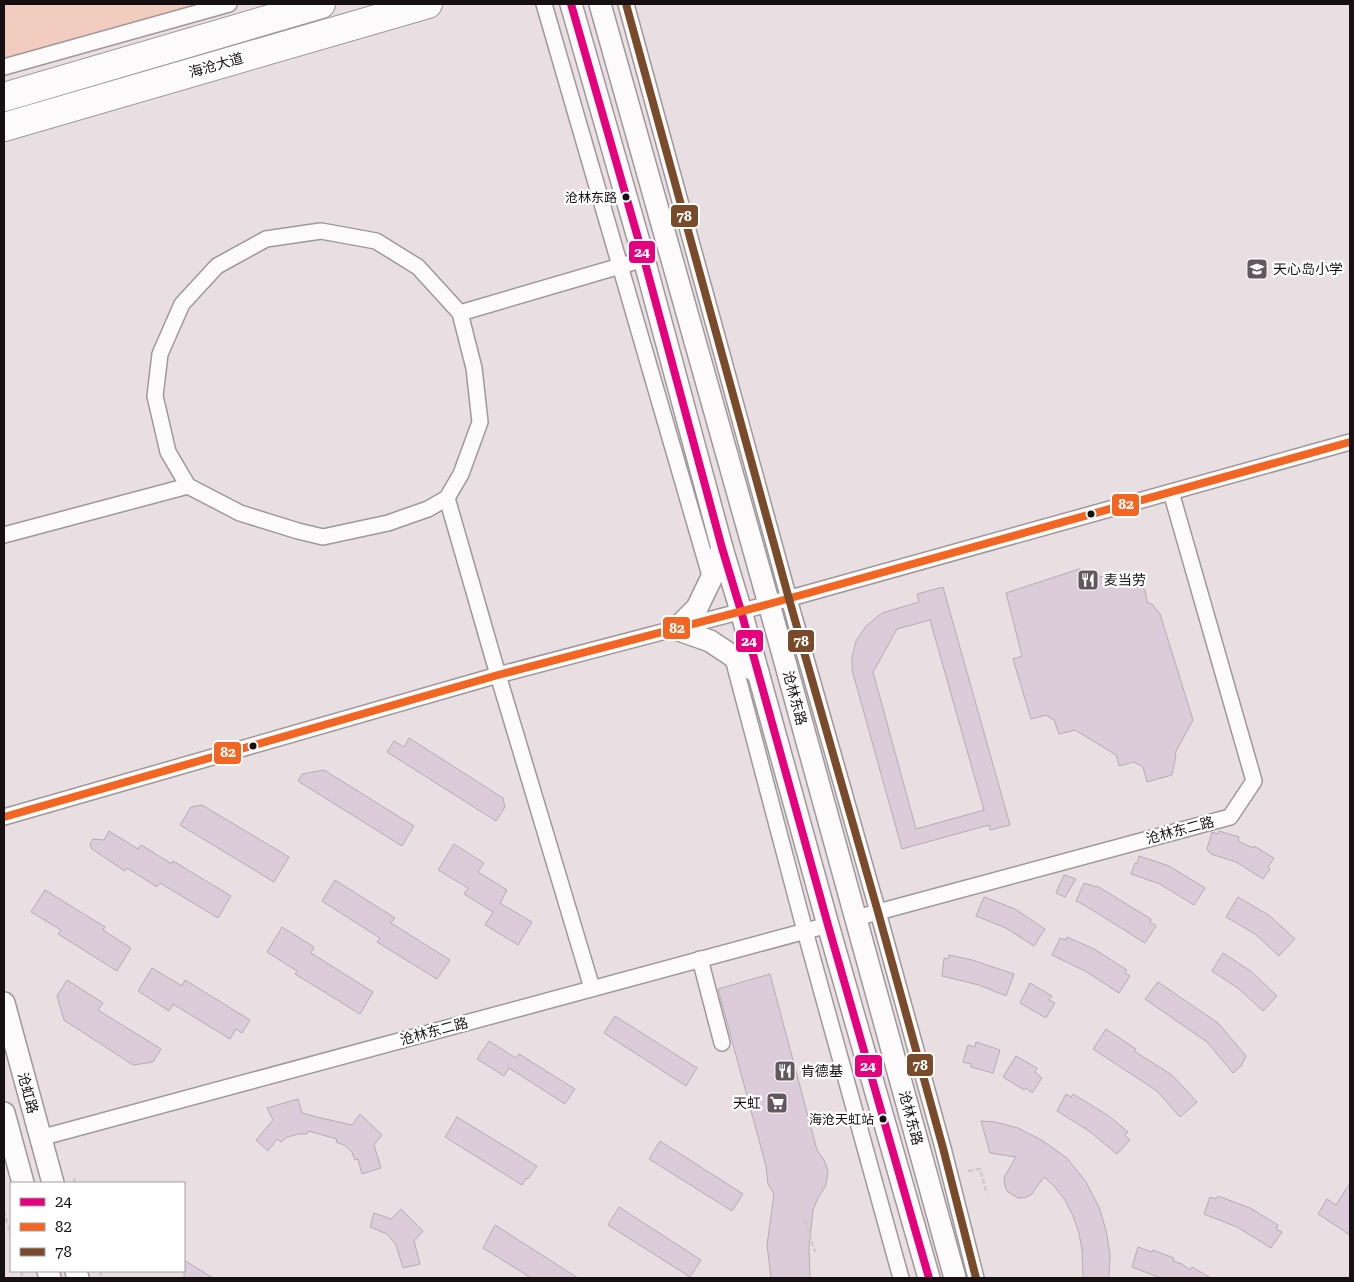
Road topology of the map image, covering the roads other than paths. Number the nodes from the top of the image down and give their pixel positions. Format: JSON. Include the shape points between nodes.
{"nodes":[{"id":1,"x":229,"y":4,"type":"edge"},
{"id":2,"x":321,"y":4,"type":"edge"},
{"id":3,"x":428,"y":4,"type":"edge"},
{"id":4,"x":544,"y":4,"type":"edge"},
{"id":5,"x":570,"y":4,"type":"edge"},
{"id":6,"x":600,"y":4,"type":"edge"},
{"id":7,"x":626,"y":4,"type":"edge"},
{"id":8,"x":4,"y":67,"type":"edge"},
{"id":9,"x":4,"y":97,"type":"edge"},
{"id":10,"x":4,"y":126,"type":"edge"},
{"id":11,"x":644,"y":259,"type":"junction"},
{"id":12,"x":620,"y":266,"type":"junction"},
{"id":13,"x":460,"y":313,"type":"junction"},
{"id":14,"x":1350,"y":442,"type":"edge"},
{"id":15,"x":188,"y":486,"type":"junction"},
{"id":16,"x":1171,"y":492,"type":"junction"},
{"id":17,"x":447,"y":498,"type":"junction"},
{"id":18,"x":4,"y":535,"type":"edge"},
{"id":19,"x":722,"y":548,"type":"junction"},
{"id":20,"x":711,"y":579,"type":"junction"},
{"id":21,"x":779,"y":601,"type":"junction"},
{"id":22,"x":741,"y":611,"type":"junction"},
{"id":23,"x":676,"y":629,"type":"junction"},
{"id":24,"x":732,"y":655,"type":"junction"},
{"id":25,"x":758,"y":673,"type":"junction"},
{"id":26,"x":498,"y":675,"type":"junction"},
{"id":27,"x":4,"y":817,"type":"edge"},
{"id":28,"x":878,"y":912,"type":"junction"},
{"id":29,"x":856,"y":918,"type":"junction"},
{"id":30,"x":828,"y":925,"type":"junction"},
{"id":31,"x":805,"y":931,"type":"junction"},
{"id":32,"x":700,"y":959,"type":"junction"},
{"id":33,"x":592,"y":988,"type":"junction"},
{"id":34,"x":4,"y":1003,"type":"edge"},
{"id":35,"x":722,"y":1043,"type":"dead end"},
{"id":36,"x":4,"y":1113,"type":"edge"},
{"id":37,"x":40,"y":1138,"type":"junction"},
{"id":38,"x":23,"y":1182,"type":"edge"},
{"id":39,"x":53,"y":1182,"type":"edge"},
{"id":40,"x":901,"y":1278,"type":"edge"},
{"id":41,"x":930,"y":1278,"type":"edge"},
{"id":42,"x":955,"y":1278,"type":"edge"},
{"id":43,"x":976,"y":1278,"type":"edge"}],
"edges":[{"from":1,"to":8,"type":"street"},
{"from":2,"to":9,"type":"highway"},
{"from":3,"to":10,"type":"highway","name":"海沧大道"},
{"from":4,"to":12,"type":"street"},
{"from":5,"to":11,"type":"street","name":"沧林东路"},
{"from":6,"to":21,"type":"street","name":"沧林东路"},
{"from":7,"to":21,"type":"street"},
{"from":11,"to":12,"type":"street"},
{"from":11,"to":19,"type":"street","name":"沧林东路"},
{"from":12,"to":13,"type":"street"},
{"from":12,"to":20,"type":"street"},
{"from":13,"to":15,"type":"street","via":[[418,268],[376,241],[321,231],[266,240],[217,266],[182,304],[160,354],[155,396],[168,452]]},
{"from":13,"to":17,"type":"street","via":[[474,368],[480,422],[461,474]]},
{"from":14,"to":16,"type":"street"},
{"from":15,"to":17,"type":"street","via":[[240,513],[323,537],[388,523],[428,509]]},
{"from":15,"to":18,"type":"street"},
{"from":16,"to":21,"type":"street"},
{"from":16,"to":28,"type":"street","name":"沧林东二路","via":[[1254,781],[1235,810],[1230,816]]},
{"from":17,"to":26,"type":"street"},
{"from":19,"to":20,"type":"street"},
{"from":19,"to":22,"type":"street","name":"沧林东路"},
{"from":20,"to":23,"type":"street","via":[[697,608]]},
{"from":21,"to":22,"type":"street"},
{"from":21,"to":28,"type":"street"},
{"from":21,"to":29,"type":"street","name":"沧林东路"},
{"from":22,"to":23,"type":"street"},
{"from":22,"to":25,"type":"street","name":"沧林东路"},
{"from":23,"to":24,"type":"street","via":[[710,641]]},
{"from":23,"to":26,"type":"street"},
{"from":24,"to":25,"type":"street"},
{"from":24,"to":31,"type":"street"},
{"from":25,"to":30,"type":"street","name":"沧林东路"},
{"from":26,"to":27,"type":"street"},
{"from":26,"to":33,"type":"street"},
{"from":28,"to":29,"type":"street","name":"沧林东二路"},
{"from":28,"to":43,"type":"street"},
{"from":29,"to":42,"type":"street","name":"沧林东路"},
{"from":30,"to":31,"type":"street","name":"沧林东二路"},
{"from":30,"to":41,"type":"street","name":"沧林东路"},
{"from":31,"to":32,"type":"street","name":"沧林东二路"},
{"from":31,"to":40,"type":"street"},
{"from":32,"to":33,"type":"street","name":"沧林东二路"},
{"from":32,"to":35,"type":"street"},
{"from":33,"to":37,"type":"street","name":"沧林东二路"},
{"from":34,"to":37,"type":"street","name":"沧虹路"},
{"from":36,"to":38,"type":"street","name":"沧虹路"},
{"from":37,"to":39,"type":"street","name":"沧虹路"}]}
